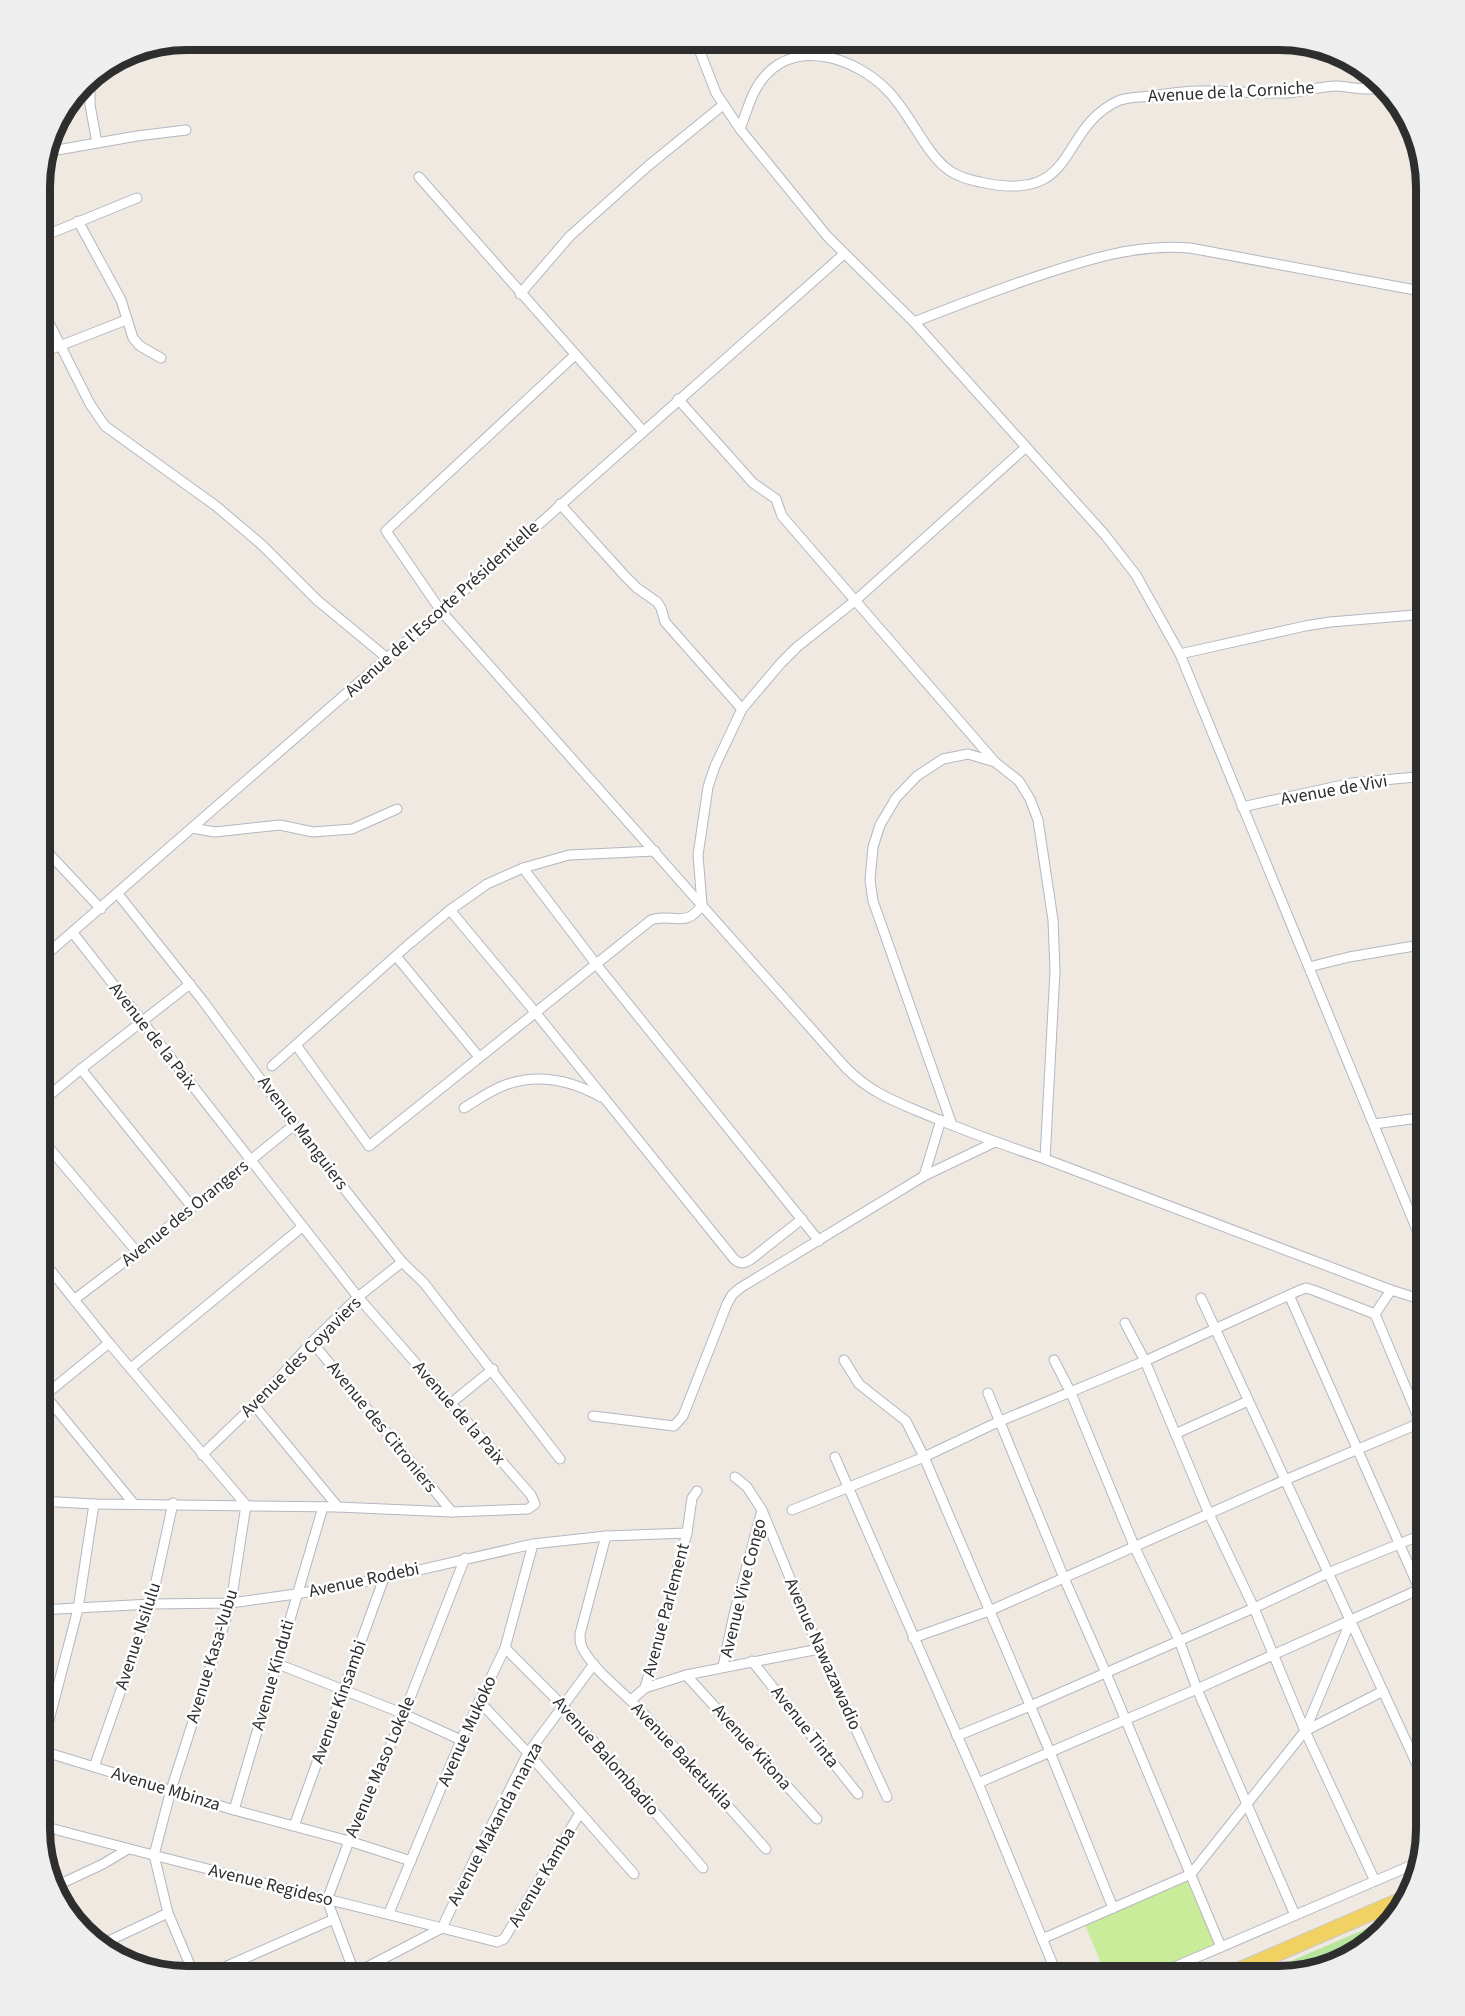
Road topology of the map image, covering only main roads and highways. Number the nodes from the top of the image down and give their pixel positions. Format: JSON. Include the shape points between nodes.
{"nodes":[{"id":1,"x":1394,"y":1902,"type":"edge"},
{"id":2,"x":1248,"y":1966,"type":"edge"}],
"edges":[{"from":1,"to":2,"type":"main road"}]}
